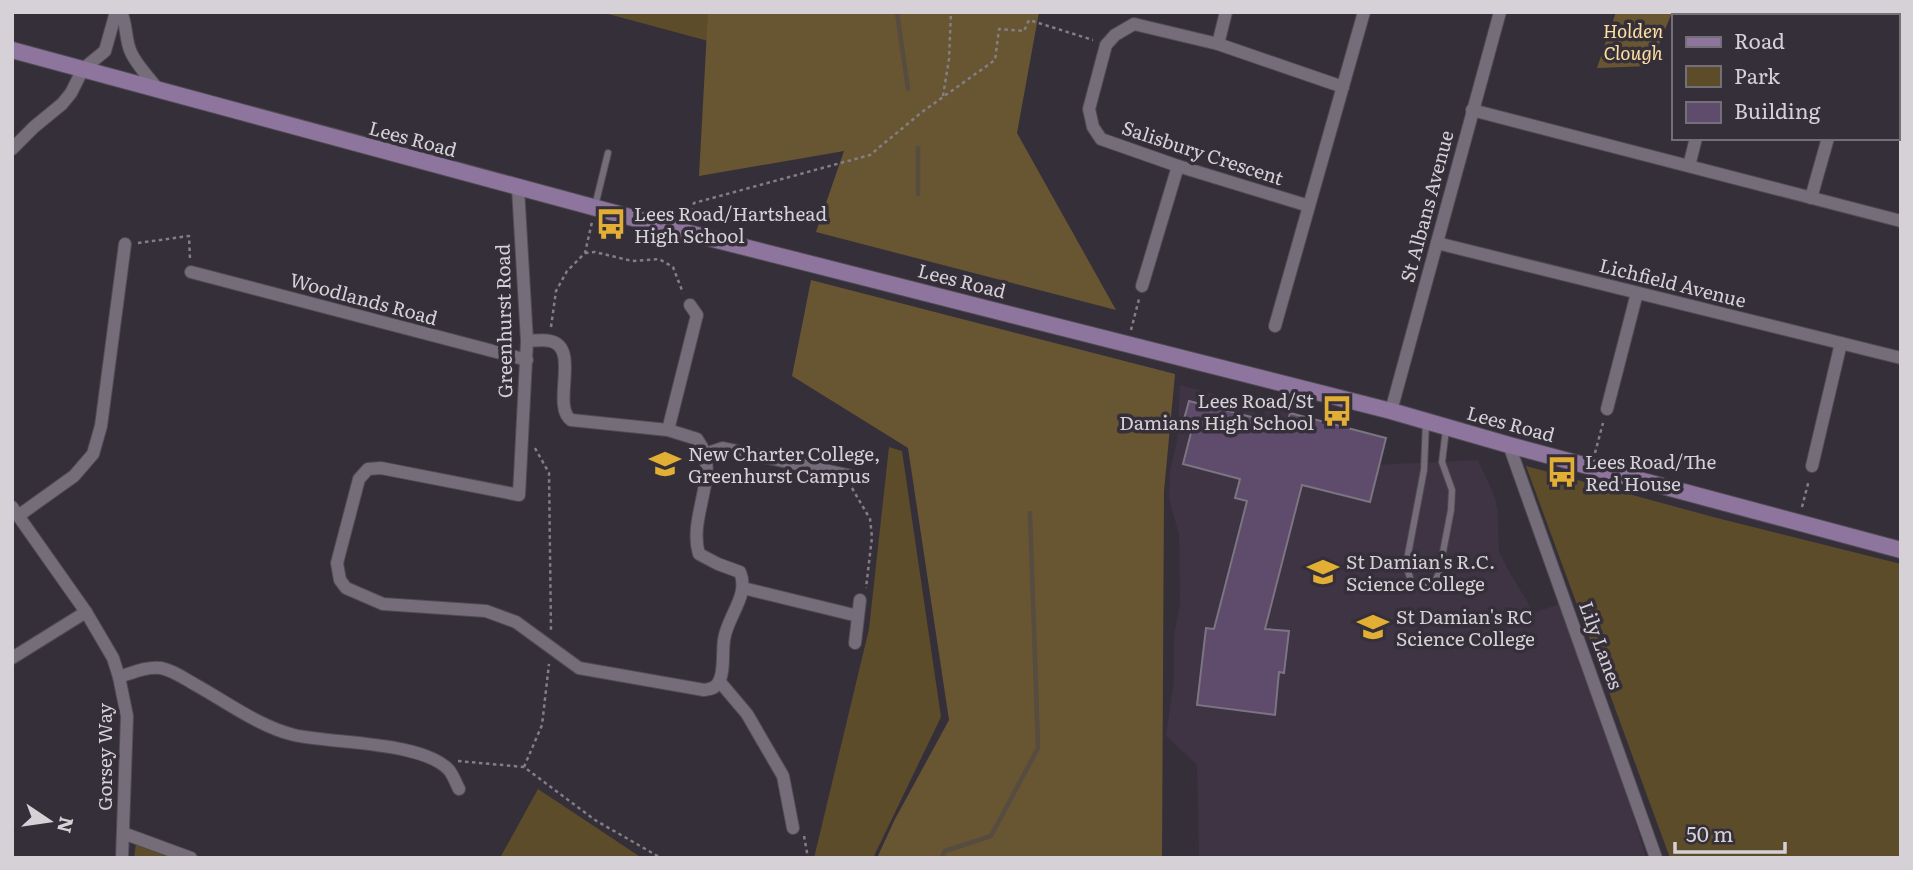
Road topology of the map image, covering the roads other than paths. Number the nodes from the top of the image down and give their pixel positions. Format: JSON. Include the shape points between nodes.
{"nodes":[{"id":1,"x":119,"y":12,"type":"edge"},
{"id":2,"x":1226,"y":12,"type":"edge"},
{"id":3,"x":1364,"y":12,"type":"edge"},
{"id":4,"x":1500,"y":12,"type":"edge"},
{"id":5,"x":1218,"y":44,"type":"junction"},
{"id":6,"x":12,"y":50,"type":"edge"},
{"id":7,"x":83,"y":69,"type":"junction"},
{"id":8,"x":1343,"y":87,"type":"junction"},
{"id":9,"x":159,"y":91,"type":"junction"},
{"id":10,"x":1472,"y":110,"type":"junction"},
{"id":11,"x":1696,"y":140,"type":"edge"},
{"id":12,"x":1827,"y":140,"type":"edge"},
{"id":13,"x":12,"y":149,"type":"edge"},
{"id":14,"x":608,"y":153,"type":"dead end"},
{"id":15,"x":1178,"y":166,"type":"junction"},
{"id":16,"x":1689,"y":166,"type":"junction"},
{"id":17,"x":518,"y":188,"type":"junction"},
{"id":18,"x":1811,"y":198,"type":"junction"},
{"id":19,"x":1309,"y":206,"type":"junction"},
{"id":20,"x":595,"y":208,"type":"junction"},
{"id":21,"x":1901,"y":221,"type":"edge"},
{"id":22,"x":1437,"y":243,"type":"junction"},
{"id":23,"x":125,"y":244,"type":"road end"},
{"id":24,"x":191,"y":272,"type":"road end"},
{"id":25,"x":1142,"y":286,"type":"dead end"},
{"id":26,"x":1637,"y":293,"type":"junction"},
{"id":27,"x":690,"y":305,"type":"road end"},
{"id":28,"x":1275,"y":326,"type":"dead end"},
{"id":29,"x":527,"y":341,"type":"junction"},
{"id":30,"x":1841,"y":344,"type":"junction"},
{"id":31,"x":1901,"y":358,"type":"edge"},
{"id":32,"x":527,"y":360,"type":"junction"},
{"id":33,"x":1607,"y":409,"type":"road end"},
{"id":34,"x":1391,"y":411,"type":"junction"},
{"id":35,"x":1426,"y":421,"type":"junction"},
{"id":36,"x":1446,"y":427,"type":"junction"},
{"id":37,"x":668,"y":430,"type":"junction"},
{"id":38,"x":1509,"y":445,"type":"junction"},
{"id":39,"x":705,"y":454,"type":"junction"},
{"id":40,"x":1812,"y":466,"type":"road end"},
{"id":41,"x":852,"y":476,"type":"road end"},
{"id":42,"x":15,"y":512,"type":"edge"},
{"id":43,"x":1901,"y":550,"type":"edge"},
{"id":44,"x":743,"y":588,"type":"junction"},
{"id":45,"x":860,"y":600,"type":"road end"},
{"id":46,"x":86,"y":612,"type":"junction"},
{"id":47,"x":858,"y":616,"type":"junction"},
{"id":48,"x":855,"y":643,"type":"dead end"},
{"id":49,"x":12,"y":659,"type":"edge"},
{"id":50,"x":119,"y":677,"type":"junction"},
{"id":51,"x":719,"y":682,"type":"junction"},
{"id":52,"x":459,"y":789,"type":"dead end"},
{"id":53,"x":793,"y":828,"type":"road end"},
{"id":54,"x":124,"y":833,"type":"junction"},
{"id":55,"x":121,"y":858,"type":"edge"},
{"id":56,"x":191,"y":858,"type":"edge"},
{"id":57,"x":1657,"y":858,"type":"edge"}],
"edges":[{"from":1,"to":7,"type":"street","via":[[105,51]]},
{"from":1,"to":9,"type":"street","via":[[126,23],[130,53]]},
{"from":2,"to":5,"type":"street"},
{"from":3,"to":8,"type":"street"},
{"from":4,"to":10,"type":"street","name":"St Albans Avenue"},
{"from":5,"to":8,"type":"street"},
{"from":5,"to":15,"type":"street","name":"Salisbury Crescent","via":[[1134,24],[1106,45],[1089,109],[1093,127],[1101,139]]},
{"from":6,"to":7,"type":"main road","name":"Lees Road"},
{"from":7,"to":9,"type":"main road","name":"Lees Road"},
{"from":7,"to":13,"type":"street","via":[[62,104]]},
{"from":8,"to":19,"type":"street"},
{"from":9,"to":17,"type":"main road","name":"Lees Road"},
{"from":10,"to":16,"type":"street"},
{"from":10,"to":22,"type":"street","name":"St Albans Avenue"},
{"from":11,"to":16,"type":"street"},
{"from":12,"to":18,"type":"street"},
{"from":14,"to":20,"type":"lane"},
{"from":15,"to":19,"type":"street","name":"Salisbury Crescent"},
{"from":15,"to":25,"type":"street"},
{"from":16,"to":18,"type":"street"},
{"from":17,"to":20,"type":"main road","name":"Lees Road"},
{"from":17,"to":29,"type":"street","name":"Greenhurst Road"},
{"from":18,"to":21,"type":"street"},
{"from":19,"to":28,"type":"street"},
{"from":20,"to":34,"type":"main road","name":"Lees Road"},
{"from":22,"to":26,"type":"street","name":"Lichfield Avenue"},
{"from":22,"to":34,"type":"street","name":"St Albans Avenue"},
{"from":23,"to":42,"type":"street","via":[[102,426],[93,454],[74,476]]},
{"from":24,"to":32,"type":"street","name":"Woodlands Road"},
{"from":26,"to":30,"type":"street","name":"Lichfield Avenue"},
{"from":26,"to":33,"type":"street"},
{"from":27,"to":37,"type":"street","via":[[697,315]]},
{"from":29,"to":32,"type":"street","name":"Greenhurst Road"},
{"from":29,"to":37,"type":"street","via":[[550,341],[564,354],[567,418]]},
{"from":30,"to":31,"type":"street","name":"Lichfield Avenue"},
{"from":30,"to":40,"type":"street"},
{"from":32,"to":51,"type":"street","name":"Greenhurst Road","via":[[519,495],[368,469],[359,479],[337,563],[340,580],[346,588],[383,604],[486,611],[516,622],[579,668],[704,690]]},
{"from":34,"to":35,"type":"main road","name":"Lees Road"},
{"from":35,"to":36,"type":"main road","name":"Lees Road"},
{"from":35,"to":36,"type":"lane","via":[[1424,470],[1406,565],[1417,587],[1432,587],[1443,553],[1452,490],[1442,462]]},
{"from":36,"to":38,"type":"main road","name":"Lees Road"},
{"from":37,"to":39,"type":"street","via":[[697,439]]},
{"from":38,"to":43,"type":"main road","name":"Lees Road"},
{"from":38,"to":57,"type":"street","name":"Lily Lanes"},
{"from":39,"to":41,"type":"street","via":[[723,448]]},
{"from":39,"to":44,"type":"street","via":[[695,541],[699,554],[740,572]]},
{"from":42,"to":46,"type":"street","name":"Gorsey Way"},
{"from":44,"to":47,"type":"street"},
{"from":44,"to":51,"type":"street","via":[[724,636]]},
{"from":45,"to":47,"type":"street"},
{"from":46,"to":49,"type":"street"},
{"from":46,"to":50,"type":"street","name":"Gorsey Way"},
{"from":47,"to":48,"type":"street"},
{"from":50,"to":52,"type":"street","via":[[152,667],[166,670],[277,729],[313,739],[391,747],[441,764]]},
{"from":50,"to":54,"type":"street","name":"Gorsey Way","via":[[127,716]]},
{"from":51,"to":53,"type":"street","via":[[747,714],[783,776]]},
{"from":54,"to":55,"type":"street","name":"Gorsey Way"},
{"from":54,"to":56,"type":"street"}]}
